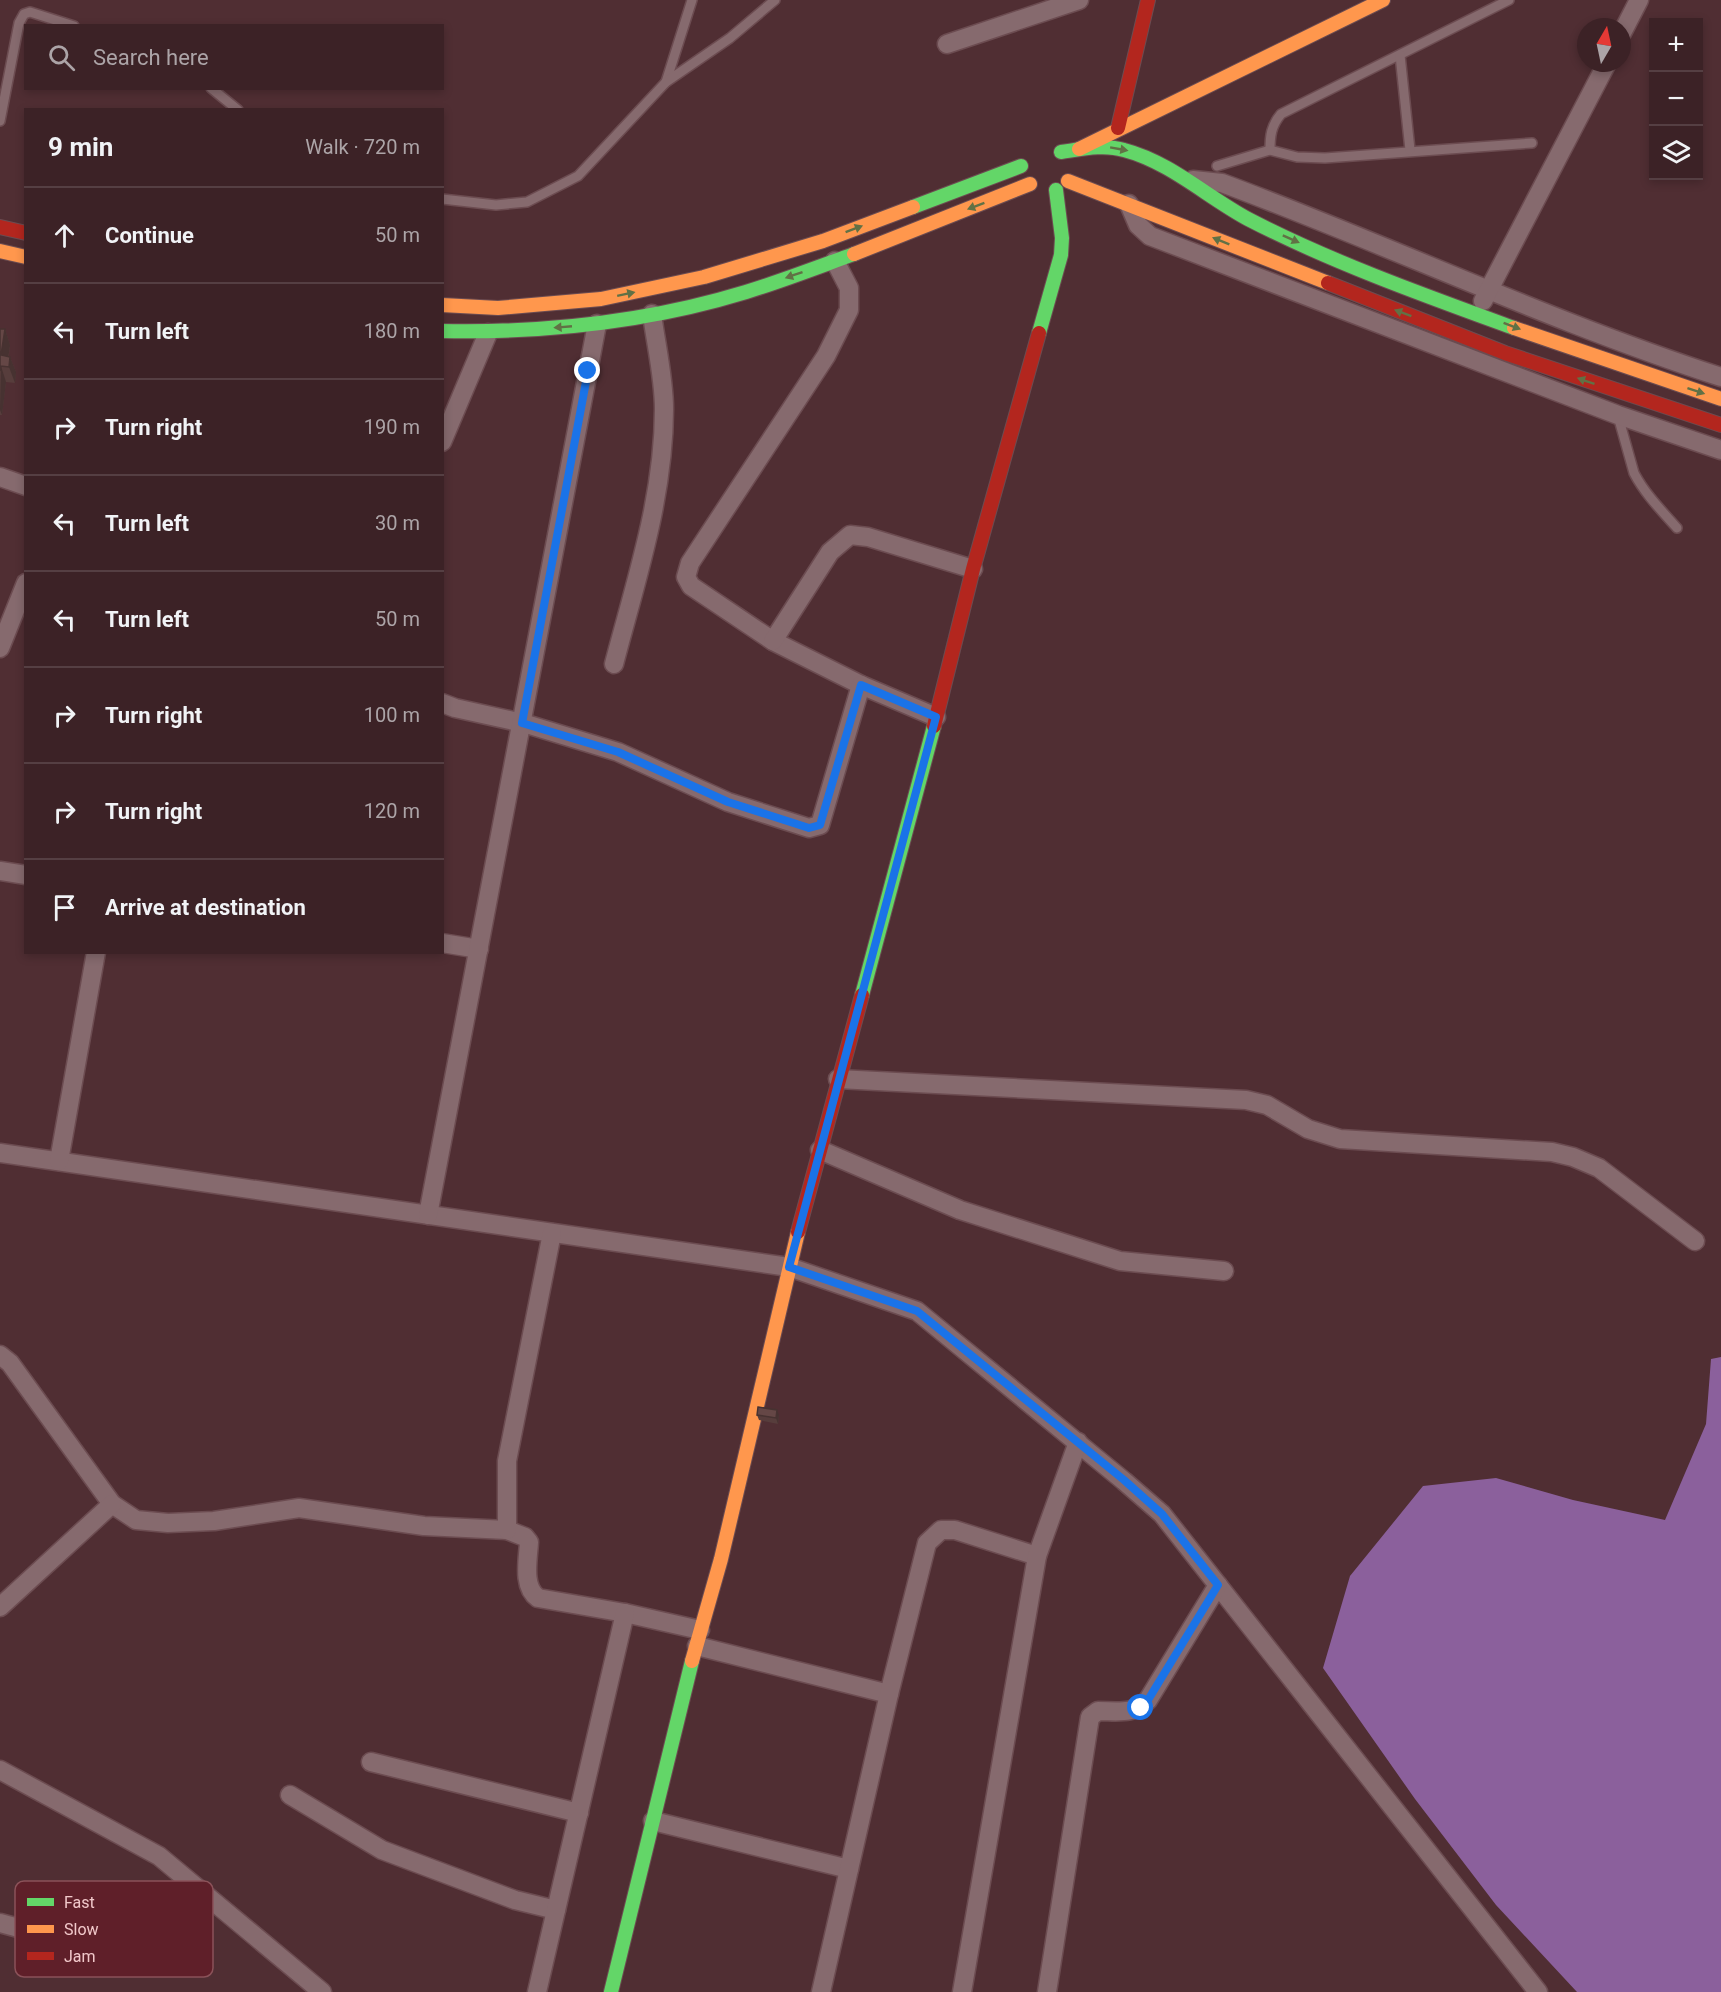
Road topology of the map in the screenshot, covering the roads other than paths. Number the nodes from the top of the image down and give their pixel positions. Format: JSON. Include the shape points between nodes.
{"nodes":[{"id":1,"x":692,"y":0,"type":"edge"},
{"id":2,"x":775,"y":0,"type":"edge"},
{"id":3,"x":1079,"y":0,"type":"edge"},
{"id":4,"x":1148,"y":0,"type":"edge"},
{"id":5,"x":1383,"y":0,"type":"edge"},
{"id":6,"x":1509,"y":0,"type":"edge"},
{"id":7,"x":1639,"y":0,"type":"edge"},
{"id":8,"x":1630,"y":18,"type":"edge"},
{"id":9,"x":68,"y":24,"type":"edge"},
{"id":10,"x":947,"y":44,"type":"dead end"},
{"id":11,"x":1400,"y":55,"type":"junction"},
{"id":12,"x":1602,"y":72,"type":"edge"},
{"id":13,"x":666,"y":82,"type":"junction"},
{"id":14,"x":213,"y":90,"type":"edge"},
{"id":15,"x":236,"y":108,"type":"edge"},
{"id":16,"x":0,"y":121,"type":"edge"},
{"id":17,"x":1118,"y":128,"type":"junction"},
{"id":18,"x":1532,"y":143,"type":"dead end"},
{"id":19,"x":1270,"y":150,"type":"junction"},
{"id":20,"x":1410,"y":150,"type":"junction"},
{"id":21,"x":1066,"y":160,"type":"junction"},
{"id":22,"x":1216,"y":166,"type":"dead end"},
{"id":23,"x":1182,"y":179,"type":"junction"},
{"id":24,"x":1030,"y":184,"type":"junction"},
{"id":25,"x":1056,"y":190,"type":"junction"},
{"id":26,"x":444,"y":199,"type":"edge"},
{"id":27,"x":1129,"y":204,"type":"junction"},
{"id":28,"x":0,"y":227,"type":"edge"},
{"id":29,"x":24,"y":233,"type":"edge"},
{"id":30,"x":0,"y":251,"type":"edge"},
{"id":31,"x":24,"y":257,"type":"edge"},
{"id":32,"x":835,"y":261,"type":"junction"},
{"id":33,"x":1488,"y":291,"type":"junction"},
{"id":34,"x":444,"y":305,"type":"edge"},
{"id":35,"x":1476,"y":313,"type":"junction"},
{"id":36,"x":652,"y":314,"type":"junction"},
{"id":37,"x":597,"y":324,"type":"junction"},
{"id":38,"x":444,"y":331,"type":"edge"},
{"id":39,"x":488,"y":333,"type":"junction"},
{"id":40,"x":1721,"y":377,"type":"edge"},
{"id":41,"x":1721,"y":399,"type":"edge"},
{"id":42,"x":1614,"y":402,"type":"junction"},
{"id":43,"x":1721,"y":425,"type":"edge"},
{"id":44,"x":444,"y":437,"type":"edge"},
{"id":45,"x":1721,"y":450,"type":"edge"},
{"id":46,"x":0,"y":477,"type":"edge"},
{"id":47,"x":24,"y":485,"type":"edge"},
{"id":48,"x":1677,"y":528,"type":"dead end"},
{"id":49,"x":973,"y":569,"type":"junction"},
{"id":50,"x":24,"y":588,"type":"edge"},
{"id":51,"x":773,"y":641,"type":"junction"},
{"id":52,"x":0,"y":648,"type":"edge"},
{"id":53,"x":615,"y":664,"type":"dead end"},
{"id":54,"x":861,"y":685,"type":"junction"},
{"id":55,"x":444,"y":704,"type":"edge"},
{"id":56,"x":936,"y":717,"type":"junction"},
{"id":57,"x":522,"y":723,"type":"junction"},
{"id":58,"x":0,"y":871,"type":"edge"},
{"id":59,"x":24,"y":875,"type":"edge"},
{"id":60,"x":444,"y":943,"type":"edge"},
{"id":61,"x":479,"y":949,"type":"junction"},
{"id":62,"x":96,"y":954,"type":"edge"},
{"id":63,"x":838,"y":1079,"type":"junction"},
{"id":64,"x":820,"y":1150,"type":"junction"},
{"id":65,"x":0,"y":1152,"type":"edge"},
{"id":66,"x":59,"y":1161,"type":"junction"},
{"id":67,"x":428,"y":1215,"type":"junction"},
{"id":68,"x":552,"y":1233,"type":"junction"},
{"id":69,"x":1695,"y":1241,"type":"dead end"},
{"id":70,"x":789,"y":1267,"type":"junction"},
{"id":71,"x":1224,"y":1271,"type":"dead end"},
{"id":72,"x":0,"y":1355,"type":"edge"},
{"id":73,"x":1078,"y":1442,"type":"junction"},
{"id":74,"x":112,"y":1504,"type":"junction"},
{"id":75,"x":507,"y":1530,"type":"junction"},
{"id":76,"x":1036,"y":1556,"type":"junction"},
{"id":77,"x":1218,"y":1585,"type":"junction"},
{"id":78,"x":0,"y":1607,"type":"edge"},
{"id":79,"x":625,"y":1613,"type":"junction"},
{"id":80,"x":699,"y":1638,"type":"junction"},
{"id":81,"x":889,"y":1694,"type":"junction"},
{"id":82,"x":371,"y":1762,"type":"dead end"},
{"id":83,"x":0,"y":1770,"type":"edge"},
{"id":84,"x":290,"y":1795,"type":"dead end"},
{"id":85,"x":579,"y":1813,"type":"junction"},
{"id":86,"x":653,"y":1821,"type":"junction"},
{"id":87,"x":849,"y":1869,"type":"junction"},
{"id":88,"x":189,"y":1881,"type":"edge"},
{"id":89,"x":213,"y":1901,"type":"edge"},
{"id":90,"x":556,"y":1910,"type":"junction"},
{"id":91,"x":0,"y":1923,"type":"edge"},
{"id":92,"x":15,"y":1927,"type":"edge"},
{"id":93,"x":616,"y":1991,"type":"edge"},
{"id":94,"x":322,"y":1992,"type":"edge"},
{"id":95,"x":537,"y":1992,"type":"edge"},
{"id":96,"x":821,"y":1992,"type":"edge"},
{"id":97,"x":962,"y":1992,"type":"edge"},
{"id":98,"x":1047,"y":1992,"type":"edge"},
{"id":99,"x":1538,"y":1992,"type":"edge"}],
"edges":[{"from":1,"to":13,"type":"lane"},
{"from":2,"to":13,"type":"lane","via":[[730,38]]},
{"from":3,"to":10,"type":"street"},
{"from":4,"to":17,"type":"main road"},
{"from":5,"to":17,"type":"main road"},
{"from":6,"to":11,"type":"lane"},
{"from":7,"to":8,"type":"street"},
{"from":9,"to":16,"type":"lane","via":[[30,12],[24,14]]},
{"from":11,"to":19,"type":"lane","via":[[1281,114],[1270,133]]},
{"from":11,"to":20,"type":"lane"},
{"from":12,"to":33,"type":"street"},
{"from":13,"to":26,"type":"lane","via":[[578,176],[527,202],[496,205]]},
{"from":14,"to":15,"type":"lane"},
{"from":17,"to":21,"type":"main road"},
{"from":18,"to":20,"type":"lane"},
{"from":19,"to":20,"type":"lane","via":[[1296,157],[1325,158]]},
{"from":19,"to":22,"type":"lane"},
{"from":21,"to":23,"type":"main road","one_way":true,"via":[[1112,147],[1147,159]]},
{"from":21,"to":25,"type":"main road","via":[[1060,189]]},
{"from":21,"to":27,"type":"main road"},
{"from":23,"to":33,"type":"street","via":[[1222,183]]},
{"from":23,"to":35,"type":"main road","one_way":true,"via":[[1260,225]]},
{"from":24,"to":25,"type":"main road","via":[[1039,191]]},
{"from":24,"to":32,"type":"main road","one_way":true},
{"from":34,"to":24,"type":"main road","one_way":true,"via":[[498,308],[601,299],[704,277],[823,241],[1029,159],[1026,175]]},
{"from":25,"to":49,"type":"main road","via":[[1060,255]]},
{"from":42,"to":27,"type":"main road","one_way":true,"via":[[1504,353]]},
{"from":27,"to":42,"type":"street","via":[[1138,225],[1150,236]]},
{"from":28,"to":29,"type":"main road"},
{"from":30,"to":31,"type":"main road"},
{"from":32,"to":36,"type":"main road","one_way":true,"via":[[738,295]]},
{"from":32,"to":51,"type":"street","via":[[849,288],[849,310],[826,356],[690,563],[686,577],[691,586]]},
{"from":33,"to":35,"type":"street"},
{"from":33,"to":40,"type":"street"},
{"from":35,"to":41,"type":"main road","one_way":true,"via":[[1602,361]]},
{"from":36,"to":37,"type":"main road"},
{"from":36,"to":53,"type":"street","via":[[664,406],[663,453],[655,508]]},
{"from":37,"to":39,"type":"main road","one_way":true},
{"from":37,"to":57,"type":"street"},
{"from":38,"to":39,"type":"main road"},
{"from":39,"to":44,"type":"street"},
{"from":42,"to":43,"type":"main road"},
{"from":42,"to":45,"type":"street"},
{"from":42,"to":48,"type":"lane","via":[[1638,481]]},
{"from":46,"to":47,"type":"street"},
{"from":49,"to":51,"type":"street","via":[[850,535],[830,552]]},
{"from":49,"to":56,"type":"main road"},
{"from":50,"to":52,"type":"street"},
{"from":51,"to":54,"type":"street"},
{"from":54,"to":56,"type":"street"},
{"from":54,"to":57,"type":"street","via":[[820,825],[809,828],[728,802],[618,752]]},
{"from":55,"to":57,"type":"street"},
{"from":56,"to":63,"type":"main road"},
{"from":57,"to":61,"type":"street"},
{"from":58,"to":59,"type":"street"},
{"from":60,"to":61,"type":"street"},
{"from":61,"to":67,"type":"street"},
{"from":62,"to":66,"type":"street"},
{"from":63,"to":64,"type":"main road"},
{"from":63,"to":69,"type":"street","via":[[1246,1100],[1267,1105],[1308,1130],[1340,1139],[1552,1152],[1599,1168]]},
{"from":64,"to":70,"type":"main road"},
{"from":64,"to":71,"type":"street","via":[[960,1210],[1120,1261]]},
{"from":65,"to":66,"type":"street"},
{"from":66,"to":67,"type":"street"},
{"from":67,"to":68,"type":"street"},
{"from":68,"to":70,"type":"street"},
{"from":68,"to":75,"type":"street","via":[[507,1461]]},
{"from":70,"to":73,"type":"street","via":[[917,1311]]},
{"from":70,"to":80,"type":"main road"},
{"from":72,"to":74,"type":"street","via":[[10,1363]]},
{"from":73,"to":76,"type":"street"},
{"from":73,"to":77,"type":"street","via":[[1162,1514]]},
{"from":74,"to":75,"type":"street","via":[[136,1520],[168,1523],[213,1521],[299,1508],[424,1526]]},
{"from":74,"to":78,"type":"street"},
{"from":75,"to":79,"type":"street","via":[[529,1542],[528,1586],[538,1598]]},
{"from":76,"to":81,"type":"street","via":[[955,1530],[941,1530],[927,1543]]},
{"from":76,"to":97,"type":"street"},
{"from":77,"to":98,"type":"street","via":[[1141,1708],[1098,1711],[1090,1717]]},
{"from":77,"to":99,"type":"street"},
{"from":79,"to":80,"type":"street"},
{"from":79,"to":85,"type":"street"},
{"from":80,"to":81,"type":"street"},
{"from":80,"to":86,"type":"main road"},
{"from":81,"to":87,"type":"street"},
{"from":82,"to":85,"type":"street"},
{"from":83,"to":88,"type":"street","via":[[159,1856]]},
{"from":84,"to":90,"type":"street","via":[[382,1850],[515,1900]]},
{"from":85,"to":90,"type":"street"},
{"from":86,"to":87,"type":"street"},
{"from":86,"to":93,"type":"main road"},
{"from":87,"to":96,"type":"street"},
{"from":89,"to":94,"type":"street"},
{"from":90,"to":95,"type":"street"},
{"from":91,"to":92,"type":"street"}]}
